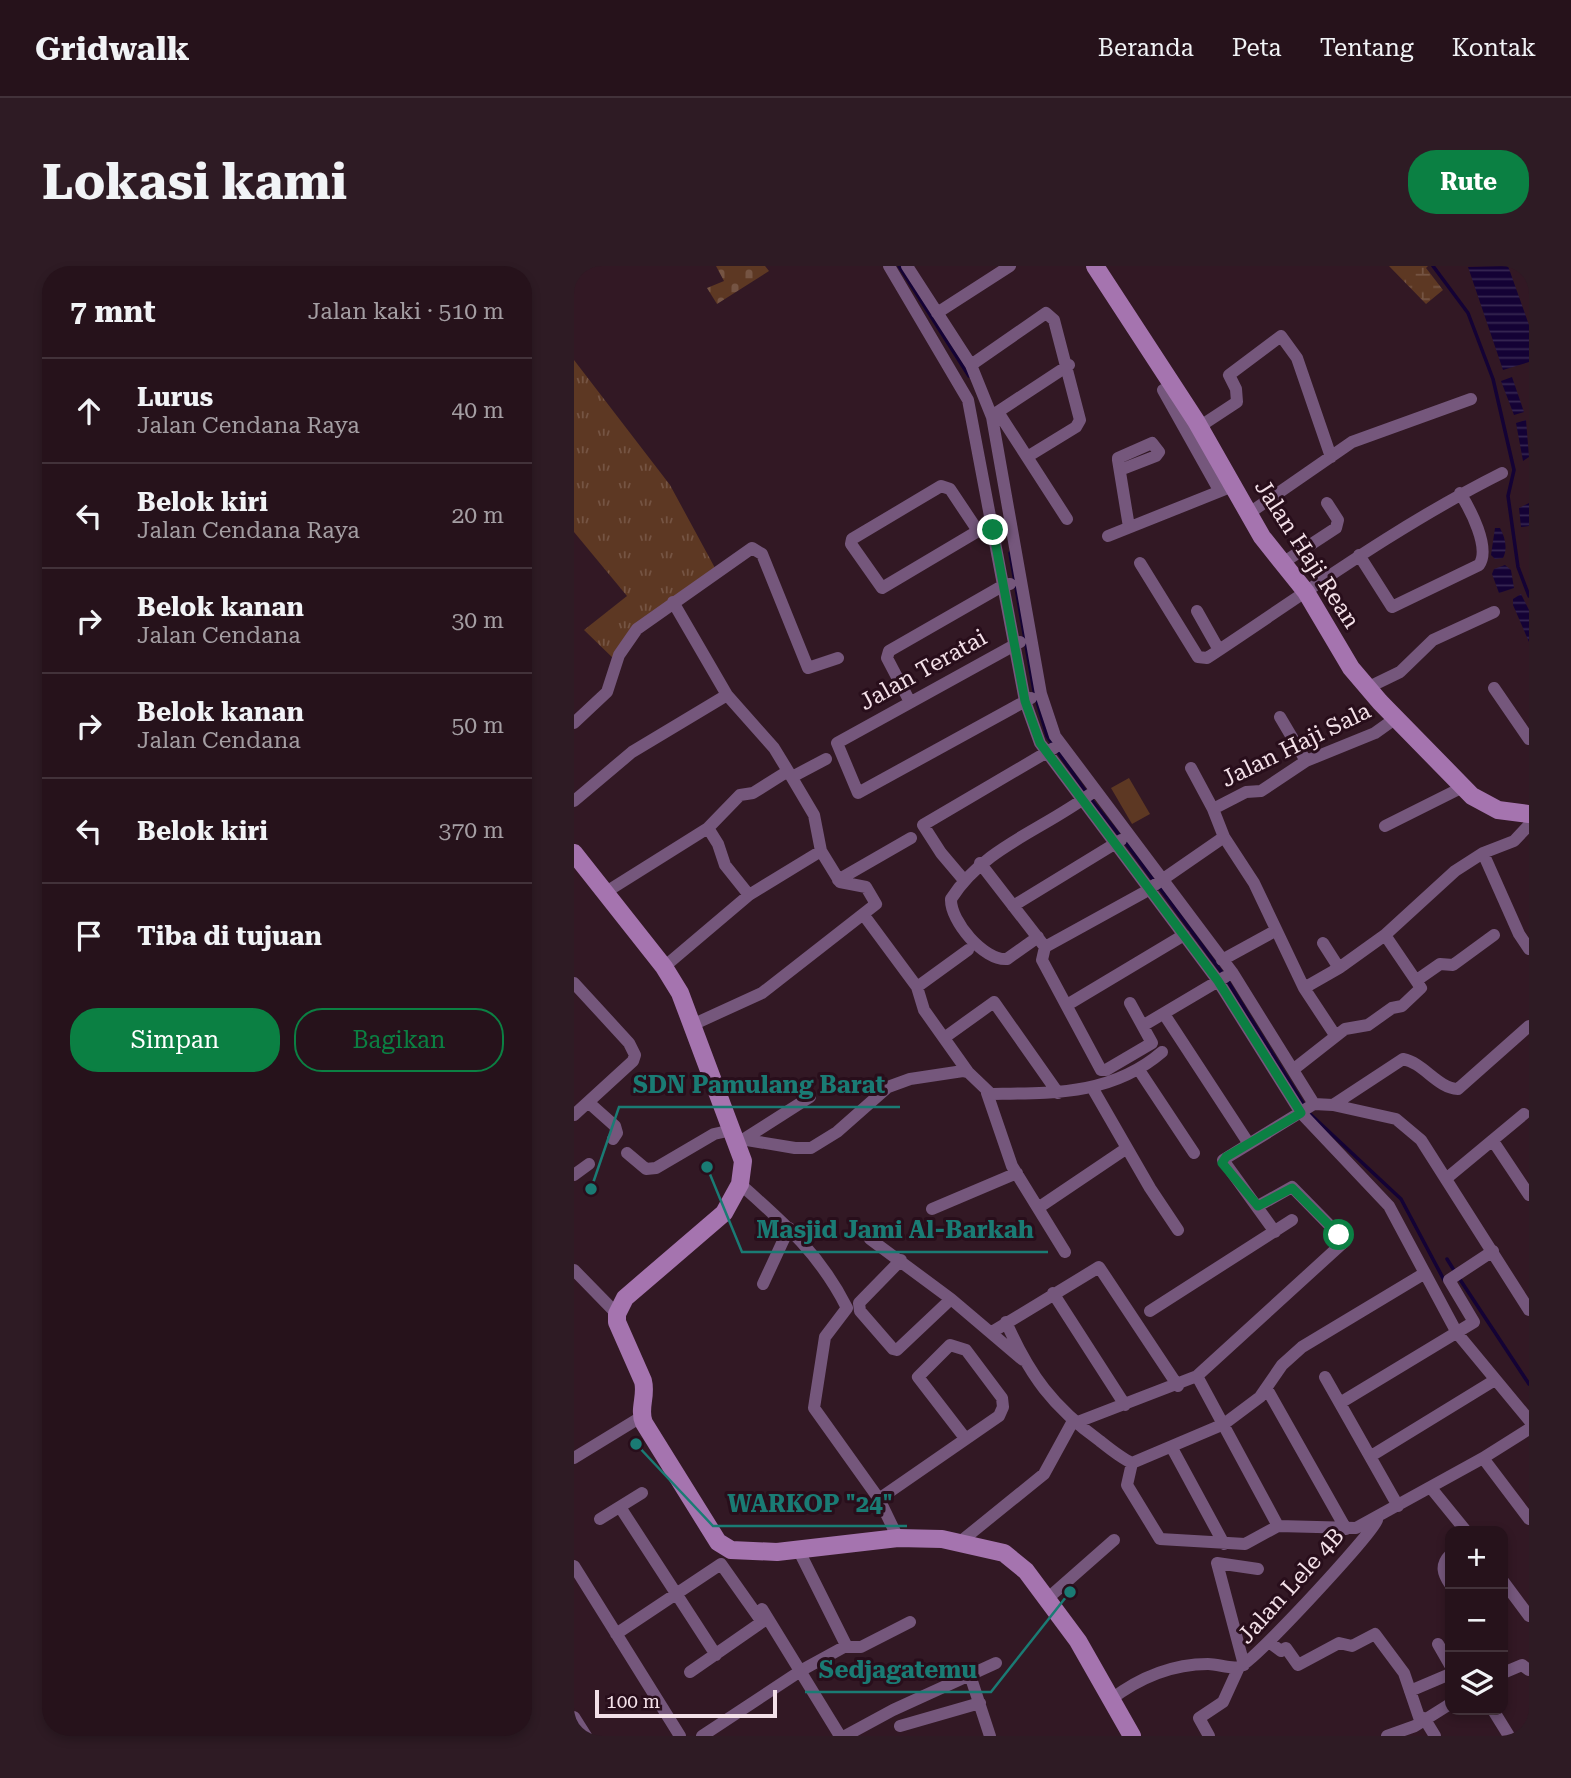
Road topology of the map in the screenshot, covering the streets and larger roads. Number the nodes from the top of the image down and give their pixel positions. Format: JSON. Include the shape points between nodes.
{"nodes":[{"id":1,"x":1010,"y":266,"type":"edge"},
{"id":2,"x":1095,"y":266,"type":"edge"},
{"id":3,"x":902,"y":270,"type":"edge"},
{"id":4,"x":937,"y":313,"type":"junction"},
{"id":5,"x":971,"y":365,"type":"junction"},
{"id":6,"x":1069,"y":365,"type":"junction"},
{"id":7,"x":1163,"y":390,"type":"dead end"},
{"id":8,"x":1471,"y":399,"type":"dead end"},
{"id":9,"x":994,"y":418,"type":"junction"},
{"id":10,"x":1199,"y":427,"type":"junction"},
{"id":11,"x":974,"y":431,"type":"junction"},
{"id":12,"x":1027,"y":457,"type":"junction"},
{"id":13,"x":1331,"y":457,"type":"junction"},
{"id":14,"x":1119,"y":470,"type":"dead end"},
{"id":15,"x":1502,"y":473,"type":"dead end"},
{"id":16,"x":1226,"y":488,"type":"junction"},
{"id":17,"x":1460,"y":494,"type":"junction"},
{"id":18,"x":1327,"y":503,"type":"dead end"},
{"id":19,"x":1248,"y":514,"type":"junction"},
{"id":20,"x":1067,"y":519,"type":"dead end"},
{"id":21,"x":1129,"y":527,"type":"junction"},
{"id":22,"x":993,"y":530,"type":"junction"},
{"id":23,"x":978,"y":531,"type":"junction"},
{"id":24,"x":1108,"y":536,"type":"dead end"},
{"id":25,"x":1359,"y":555,"type":"junction"},
{"id":26,"x":1140,"y":563,"type":"dead end"},
{"id":27,"x":1281,"y":564,"type":"junction"},
{"id":28,"x":1021,"y":583,"type":"junction"},
{"id":29,"x":1004,"y":585,"type":"junction"},
{"id":30,"x":1311,"y":589,"type":"junction"},
{"id":31,"x":673,"y":602,"type":"junction"},
{"id":32,"x":1197,"y":611,"type":"dead end"},
{"id":33,"x":1494,"y":612,"type":"dead end"},
{"id":34,"x":1031,"y":639,"type":"junction"},
{"id":35,"x":1015,"y":643,"type":"junction"},
{"id":36,"x":1220,"y":650,"type":"junction"},
{"id":37,"x":838,"y":658,"type":"dead end"},
{"id":38,"x":1367,"y":688,"type":"junction"},
{"id":39,"x":1494,"y":688,"type":"dead end"},
{"id":40,"x":1041,"y":694,"type":"junction"},
{"id":41,"x":727,"y":695,"type":"junction"},
{"id":42,"x":1025,"y":701,"type":"junction"},
{"id":43,"x":910,"y":702,"type":"junction"},
{"id":44,"x":574,"y":704,"type":"edge"},
{"id":45,"x":1280,"y":717,"type":"dead end"},
{"id":46,"x":1396,"y":718,"type":"junction"},
{"id":47,"x":579,"y":719,"type":"edge"},
{"id":48,"x":1529,"y":739,"type":"edge"},
{"id":49,"x":1053,"y":749,"type":"junction"},
{"id":50,"x":826,"y":759,"type":"dead end"},
{"id":51,"x":1306,"y":761,"type":"junction"},
{"id":52,"x":1191,"y":768,"type":"dead end"},
{"id":53,"x":790,"y":774,"type":"junction"},
{"id":54,"x":1463,"y":787,"type":"junction"},
{"id":55,"x":1088,"y":795,"type":"junction"},
{"id":56,"x":574,"y":801,"type":"edge"},
{"id":57,"x":1213,"y":808,"type":"junction"},
{"id":58,"x":1529,"y":814,"type":"edge"},
{"id":59,"x":1529,"y":825,"type":"edge"},
{"id":60,"x":1385,"y":826,"type":"dead end"},
{"id":61,"x":708,"y":828,"type":"junction"},
{"id":62,"x":1224,"y":837,"type":"junction"},
{"id":63,"x":911,"y":838,"type":"dead end"},
{"id":64,"x":1122,"y":840,"type":"junction"},
{"id":65,"x":821,"y":851,"type":"junction"},
{"id":66,"x":574,"y":853,"type":"edge"},
{"id":67,"x":1483,"y":853,"type":"junction"},
{"id":68,"x":980,"y":863,"type":"junction"},
{"id":69,"x":963,"y":879,"type":"junction"},
{"id":70,"x":838,"y":880,"type":"junction"},
{"id":71,"x":1155,"y":884,"type":"junction"},
{"id":72,"x":606,"y":892,"type":"junction"},
{"id":73,"x":748,"y":895,"type":"junction"},
{"id":74,"x":1013,"y":905,"type":"junction"},
{"id":75,"x":863,"y":914,"type":"junction"},
{"id":76,"x":1275,"y":931,"type":"junction"},
{"id":77,"x":1184,"y":935,"type":"junction"},
{"id":78,"x":1385,"y":935,"type":"junction"},
{"id":79,"x":1494,"y":935,"type":"dead end"},
{"id":80,"x":1042,"y":942,"type":"junction"},
{"id":81,"x":1323,"y":943,"type":"dead end"},
{"id":82,"x":1529,"y":949,"type":"edge"},
{"id":83,"x":968,"y":950,"type":"dead end"},
{"id":84,"x":1222,"y":960,"type":"junction"},
{"id":85,"x":664,"y":967,"type":"junction"},
{"id":86,"x":1339,"y":968,"type":"junction"},
{"id":87,"x":1225,"y":977,"type":"junction"},
{"id":88,"x":574,"y":983,"type":"edge"},
{"id":89,"x":1419,"y":984,"type":"junction"},
{"id":90,"x":917,"y":987,"type":"junction"},
{"id":91,"x":1304,"y":988,"type":"junction"},
{"id":92,"x":1129,"y":1003,"type":"dead end"},
{"id":93,"x":1067,"y":1005,"type":"junction"},
{"id":94,"x":1164,"y":1014,"type":"junction"},
{"id":95,"x":1144,"y":1025,"type":"junction"},
{"id":96,"x":692,"y":1026,"type":"junction"},
{"id":97,"x":1529,"y":1026,"type":"edge"},
{"id":98,"x":1335,"y":1035,"type":"junction"},
{"id":99,"x":944,"y":1038,"type":"junction"},
{"id":100,"x":1155,"y":1052,"type":"junction"},
{"id":101,"x":1294,"y":1069,"type":"junction"},
{"id":102,"x":1139,"y":1070,"type":"junction"},
{"id":103,"x":968,"y":1072,"type":"junction"},
{"id":104,"x":1093,"y":1089,"type":"junction"},
{"id":105,"x":987,"y":1093,"type":"junction"},
{"id":106,"x":1058,"y":1093,"type":"junction"},
{"id":107,"x":810,"y":1097,"type":"dead end"},
{"id":108,"x":588,"y":1102,"type":"junction"},
{"id":109,"x":1333,"y":1105,"type":"junction"},
{"id":110,"x":1308,"y":1108,"type":"junction"},
{"id":111,"x":1524,"y":1114,"type":"dead end"},
{"id":112,"x":574,"y":1115,"type":"edge"},
{"id":113,"x":737,"y":1136,"type":"junction"},
{"id":114,"x":613,"y":1139,"type":"dead end"},
{"id":115,"x":1493,"y":1141,"type":"junction"},
{"id":116,"x":1249,"y":1144,"type":"junction"},
{"id":117,"x":1127,"y":1148,"type":"junction"},
{"id":118,"x":627,"y":1153,"type":"dead end"},
{"id":119,"x":1194,"y":1153,"type":"dead end"},
{"id":120,"x":589,"y":1164,"type":"dead end"},
{"id":121,"x":1017,"y":1173,"type":"junction"},
{"id":122,"x":574,"y":1175,"type":"edge"},
{"id":123,"x":1447,"y":1178,"type":"junction"},
{"id":124,"x":740,"y":1184,"type":"junction"},
{"id":125,"x":1529,"y":1195,"type":"edge"},
{"id":126,"x":1258,"y":1206,"type":"junction"},
{"id":127,"x":1038,"y":1208,"type":"junction"},
{"id":128,"x":932,"y":1209,"type":"dead end"},
{"id":129,"x":1292,"y":1220,"type":"dead end"},
{"id":130,"x":789,"y":1228,"type":"junction"},
{"id":131,"x":1178,"y":1230,"type":"dead end"},
{"id":132,"x":1275,"y":1232,"type":"junction"},
{"id":133,"x":870,"y":1238,"type":"dead end"},
{"id":134,"x":1493,"y":1251,"type":"junction"},
{"id":135,"x":1065,"y":1252,"type":"dead end"},
{"id":136,"x":901,"y":1260,"type":"junction"},
{"id":137,"x":574,"y":1270,"type":"edge"},
{"id":138,"x":1425,"y":1273,"type":"junction"},
{"id":139,"x":763,"y":1284,"type":"dead end"},
{"id":140,"x":1052,"y":1293,"type":"junction"},
{"id":141,"x":951,"y":1299,"type":"junction"},
{"id":142,"x":1529,"y":1310,"type":"edge"},
{"id":143,"x":1150,"y":1311,"type":"dead end"},
{"id":144,"x":617,"y":1314,"type":"junction"},
{"id":145,"x":1006,"y":1322,"type":"junction"},
{"id":146,"x":992,"y":1332,"type":"junction"},
{"id":147,"x":1457,"y":1333,"type":"junction"},
{"id":148,"x":1023,"y":1360,"type":"junction"},
{"id":149,"x":1197,"y":1376,"type":"junction"},
{"id":150,"x":1325,"y":1377,"type":"dead end"},
{"id":151,"x":1495,"y":1380,"type":"junction"},
{"id":152,"x":1178,"y":1386,"type":"junction"},
{"id":153,"x":1267,"y":1389,"type":"junction"},
{"id":154,"x":1340,"y":1402,"type":"junction"},
{"id":155,"x":1125,"y":1405,"type":"junction"},
{"id":156,"x":641,"y":1417,"type":"junction"},
{"id":157,"x":1529,"y":1420,"type":"edge"},
{"id":158,"x":1074,"y":1422,"type":"junction"},
{"id":159,"x":1224,"y":1424,"type":"junction"},
{"id":160,"x":1529,"y":1429,"type":"edge"},
{"id":161,"x":965,"y":1438,"type":"junction"},
{"id":162,"x":1172,"y":1448,"type":"junction"},
{"id":163,"x":1371,"y":1456,"type":"junction"},
{"id":164,"x":574,"y":1458,"type":"edge"},
{"id":165,"x":1483,"y":1458,"type":"junction"},
{"id":166,"x":1132,"y":1463,"type":"junction"},
{"id":167,"x":1432,"y":1488,"type":"junction"},
{"id":168,"x":642,"y":1493,"type":"dead end"},
{"id":169,"x":879,"y":1499,"type":"junction"},
{"id":170,"x":1398,"y":1506,"type":"junction"},
{"id":171,"x":620,"y":1507,"type":"junction"},
{"id":172,"x":1377,"y":1518,"type":"junction"},
{"id":173,"x":1529,"y":1518,"type":"edge"},
{"id":174,"x":600,"y":1519,"type":"dead end"},
{"id":175,"x":1278,"y":1526,"type":"junction"},
{"id":176,"x":1462,"y":1526,"type":"edge"},
{"id":177,"x":1346,"y":1530,"type":"junction"},
{"id":178,"x":898,"y":1538,"type":"junction"},
{"id":179,"x":1114,"y":1539,"type":"dead end"},
{"id":180,"x":718,"y":1542,"type":"junction"},
{"id":181,"x":960,"y":1542,"type":"junction"},
{"id":182,"x":1224,"y":1544,"type":"junction"},
{"id":183,"x":798,"y":1549,"type":"junction"},
{"id":184,"x":574,"y":1566,"type":"edge"},
{"id":185,"x":1258,"y":1569,"type":"dead end"},
{"id":186,"x":1508,"y":1588,"type":"edge"},
{"id":187,"x":677,"y":1595,"type":"junction"},
{"id":188,"x":1047,"y":1599,"type":"junction"},
{"id":189,"x":1529,"y":1616,"type":"edge"},
{"id":190,"x":910,"y":1622,"type":"dead end"},
{"id":191,"x":616,"y":1634,"type":"junction"},
{"id":192,"x":1269,"y":1642,"type":"junction"},
{"id":193,"x":1438,"y":1644,"type":"dead end"},
{"id":194,"x":847,"y":1647,"type":"junction"},
{"id":195,"x":716,"y":1655,"type":"junction"},
{"id":196,"x":1445,"y":1656,"type":"edge"},
{"id":197,"x":996,"y":1663,"type":"dead end"},
{"id":198,"x":1241,"y":1666,"type":"junction"},
{"id":199,"x":802,"y":1670,"type":"junction"},
{"id":200,"x":1529,"y":1670,"type":"edge"},
{"id":201,"x":1508,"y":1671,"type":"edge"},
{"id":202,"x":690,"y":1672,"type":"dead end"},
{"id":203,"x":970,"y":1675,"type":"junction"},
{"id":204,"x":1445,"y":1676,"type":"edge"},
{"id":205,"x":1410,"y":1691,"type":"junction"},
{"id":206,"x":1110,"y":1700,"type":"junction"},
{"id":207,"x":980,"y":1703,"type":"junction"},
{"id":208,"x":1445,"y":1707,"type":"edge"},
{"id":209,"x":893,"y":1710,"type":"junction"},
{"id":210,"x":1496,"y":1715,"type":"edge"},
{"id":211,"x":574,"y":1717,"type":"edge"},
{"id":212,"x":1422,"y":1719,"type":"junction"},
{"id":213,"x":901,"y":1731,"type":"edge"},
{"id":214,"x":586,"y":1736,"type":"edge"},
{"id":215,"x":680,"y":1736,"type":"edge"},
{"id":216,"x":702,"y":1736,"type":"edge"},
{"id":217,"x":843,"y":1736,"type":"edge"},
{"id":218,"x":990,"y":1736,"type":"edge"},
{"id":219,"x":1132,"y":1736,"type":"edge"},
{"id":220,"x":1209,"y":1736,"type":"edge"},
{"id":221,"x":1391,"y":1736,"type":"edge"},
{"id":222,"x":1435,"y":1736,"type":"edge"},
{"id":223,"x":1509,"y":1736,"type":"edge"}],
"edges":[{"from":1,"to":4,"type":"street"},
{"from":2,"to":10,"type":"street","name":"Jalan Haji Rean"},
{"from":3,"to":4,"type":"street"},
{"from":3,"to":11,"type":"street","via":[[965,393]]},
{"from":4,"to":5,"type":"street"},
{"from":5,"to":6,"type":"street","via":[[1046,313],[1055,320]]},
{"from":5,"to":9,"type":"street"},
{"from":6,"to":9,"type":"street"},
{"from":6,"to":12,"type":"street","via":[[1079,424]]},
{"from":7,"to":16,"type":"street"},
{"from":8,"to":13,"type":"street","via":[[1367,436]]},
{"from":9,"to":11,"type":"street"},
{"from":9,"to":12,"type":"street"},
{"from":9,"to":28,"type":"street"},
{"from":10,"to":13,"type":"street","via":[[1233,407],[1236,389],[1229,376],[1281,336],[1297,358]]},
{"from":10,"to":16,"type":"street","name":"Jalan Haji Rean"},
{"from":11,"to":22,"type":"street"},
{"from":12,"to":20,"type":"street"},
{"from":13,"to":19,"type":"street"},
{"from":14,"to":21,"type":"street"},
{"from":15,"to":17,"type":"street"},
{"from":16,"to":19,"type":"street","name":"Jalan Haji Rean"},
{"from":16,"to":21,"type":"street"},
{"from":17,"to":25,"type":"street"},
{"from":17,"to":25,"type":"street","via":[[1476,520],[1482,557],[1479,565],[1392,607]]},
{"from":18,"to":27,"type":"street","via":[[1338,520],[1336,527]]},
{"from":19,"to":27,"type":"street","name":"Jalan Haji Rean"},
{"from":21,"to":24,"type":"street"},
{"from":22,"to":23,"type":"street"},
{"from":22,"to":29,"type":"street"},
{"from":23,"to":23,"type":"street","via":[[882,588],[851,544],[852,539],[941,486],[950,489]]},
{"from":25,"to":30,"type":"street"},
{"from":26,"to":36,"type":"street","via":[[1198,657],[1207,658]]},
{"from":27,"to":30,"type":"street","name":"Jalan Haji Rean"},
{"from":28,"to":29,"type":"street"},
{"from":28,"to":34,"type":"street"},
{"from":29,"to":35,"type":"street"},
{"from":29,"to":43,"type":"street","via":[[890,651],[887,658]]},
{"from":30,"to":36,"type":"street"},
{"from":30,"to":38,"type":"street","name":"Jalan Haji Rean","via":[[1351,668]]},
{"from":31,"to":37,"type":"street","via":[[752,548],[757,549],[808,668]]},
{"from":31,"to":41,"type":"street"},
{"from":31,"to":47,"type":"street","via":[[628,640],[607,692]]},
{"from":32,"to":36,"type":"street"},
{"from":33,"to":38,"type":"street","via":[[1433,640],[1400,672]]},
{"from":34,"to":35,"type":"street","name":"Jalan Teratai"},
{"from":34,"to":40,"type":"street"},
{"from":35,"to":42,"type":"street"},
{"from":35,"to":43,"type":"street","name":"Jalan Teratai"},
{"from":38,"to":46,"type":"street","name":"Jalan Haji Rean"},
{"from":39,"to":48,"type":"street"},
{"from":40,"to":42,"type":"street"},
{"from":40,"to":49,"type":"street"},
{"from":41,"to":53,"type":"street","via":[[774,748]]},
{"from":41,"to":56,"type":"street","via":[[632,752]]},
{"from":42,"to":43,"type":"street","name":"Jalan Teratai","via":[[858,793],[837,743]]},
{"from":42,"to":49,"type":"street","via":[[1037,736]]},
{"from":44,"to":47,"type":"street"},
{"from":45,"to":51,"type":"street"},
{"from":46,"to":51,"type":"street","name":"Jalan Haji Sala","via":[[1374,733]]},
{"from":46,"to":54,"type":"street","name":"Jalan Haji Rean"},
{"from":49,"to":55,"type":"street"},
{"from":49,"to":69,"type":"street","via":[[923,825]]},
{"from":50,"to":53,"type":"street"},
{"from":51,"to":57,"type":"street","name":"Jalan Haji Sala","via":[[1261,791],[1246,792]]},
{"from":52,"to":57,"type":"street"},
{"from":53,"to":61,"type":"street","via":[[740,795]]},
{"from":53,"to":65,"type":"street","via":[[814,815]]},
{"from":54,"to":58,"type":"street","name":"Jalan Haji Rean","via":[[1498,810]]},
{"from":54,"to":60,"type":"street"},
{"from":55,"to":64,"type":"street"},
{"from":55,"to":68,"type":"street"},
{"from":57,"to":62,"type":"street"},
{"from":59,"to":67,"type":"street","via":[[1514,841]]},
{"from":61,"to":72,"type":"street"},
{"from":61,"to":73,"type":"street","via":[[725,865]]},
{"from":62,"to":71,"type":"street"},
{"from":62,"to":76,"type":"street","via":[[1254,883]]},
{"from":63,"to":70,"type":"street"},
{"from":64,"to":71,"type":"street"},
{"from":64,"to":74,"type":"street"},
{"from":65,"to":70,"type":"street"},
{"from":65,"to":73,"type":"street"},
{"from":66,"to":72,"type":"street"},
{"from":67,"to":78,"type":"street","via":[[1455,871]]},
{"from":67,"to":82,"type":"street"},
{"from":68,"to":69,"type":"street"},
{"from":68,"to":74,"type":"street"},
{"from":69,"to":80,"type":"street","via":[[950,905],[976,943],[994,957],[1007,958]]},
{"from":70,"to":75,"type":"street","via":[[868,889],[876,904]]},
{"from":71,"to":77,"type":"street"},
{"from":71,"to":80,"type":"street"},
{"from":71,"to":84,"type":"street"},
{"from":72,"to":85,"type":"street"},
{"from":73,"to":85,"type":"street"},
{"from":74,"to":80,"type":"street"},
{"from":75,"to":90,"type":"street"},
{"from":75,"to":96,"type":"street","via":[[762,993]]},
{"from":76,"to":84,"type":"street"},
{"from":76,"to":91,"type":"street"},
{"from":77,"to":87,"type":"street"},
{"from":77,"to":93,"type":"street"},
{"from":78,"to":86,"type":"street"},
{"from":78,"to":89,"type":"street"},
{"from":79,"to":89,"type":"street","via":[[1453,965],[1440,964]]},
{"from":80,"to":93,"type":"street","via":[[1042,960]]},
{"from":81,"to":86,"type":"street"},
{"from":83,"to":90,"type":"street"},
{"from":84,"to":87,"type":"street"},
{"from":85,"to":96,"type":"street"},
{"from":86,"to":91,"type":"street"},
{"from":87,"to":94,"type":"street"},
{"from":87,"to":101,"type":"street"},
{"from":87,"to":110,"type":"street"},
{"from":88,"to":108,"type":"street","via":[[635,1055],[634,1061]]},
{"from":89,"to":98,"type":"street","via":[[1402,1006],[1367,1025],[1348,1027]]},
{"from":90,"to":99,"type":"street","via":[[923,1010]]},
{"from":91,"to":98,"type":"street"},
{"from":92,"to":95,"type":"street"},
{"from":93,"to":100,"type":"street","via":[[1101,1070]]},
{"from":94,"to":95,"type":"street"},
{"from":94,"to":116,"type":"street"},
{"from":95,"to":100,"type":"street"},
{"from":96,"to":113,"type":"street"},
{"from":97,"to":109,"type":"street","via":[[1458,1089],[1450,1089],[1404,1059]]},
{"from":98,"to":101,"type":"street"},
{"from":99,"to":103,"type":"street"},
{"from":99,"to":106,"type":"street","via":[[994,1002]]},
{"from":100,"to":102,"type":"street"},
{"from":101,"to":110,"type":"street"},
{"from":102,"to":104,"type":"street"},
{"from":102,"to":119,"type":"street"},
{"from":103,"to":105,"type":"street"},
{"from":103,"to":113,"type":"street","via":[[910,1079],[888,1087],[837,1132],[811,1148],[795,1149]]},
{"from":104,"to":106,"type":"street"},
{"from":104,"to":117,"type":"street"},
{"from":105,"to":106,"type":"street"},
{"from":105,"to":121,"type":"street"},
{"from":107,"to":113,"type":"street"},
{"from":108,"to":112,"type":"street"},
{"from":108,"to":114,"type":"street","via":[[615,1126]]},
{"from":109,"to":110,"type":"street"},
{"from":109,"to":123,"type":"street","via":[[1395,1119],[1420,1140]]},
{"from":110,"to":116,"type":"street"},
{"from":110,"to":138,"type":"street","via":[[1389,1206]]},
{"from":111,"to":115,"type":"street"},
{"from":113,"to":118,"type":"street","via":[[714,1134],[656,1168],[646,1169]]},
{"from":113,"to":124,"type":"street","via":[[743,1161]]},
{"from":115,"to":123,"type":"street"},
{"from":115,"to":125,"type":"street"},
{"from":116,"to":126,"type":"street","via":[[1222,1163]]},
{"from":117,"to":127,"type":"street"},
{"from":117,"to":131,"type":"street"},
{"from":120,"to":122,"type":"street"},
{"from":121,"to":127,"type":"street"},
{"from":121,"to":128,"type":"street"},
{"from":123,"to":134,"type":"street"},
{"from":124,"to":130,"type":"street"},
{"from":124,"to":144,"type":"street","via":[[724,1213],[633,1290]]},
{"from":126,"to":132,"type":"street"},
{"from":126,"to":149,"type":"street","via":[[1292,1188],[1345,1241]]},
{"from":127,"to":135,"type":"street"},
{"from":129,"to":132,"type":"street"},
{"from":130,"to":139,"type":"street"},
{"from":130,"to":169,"type":"street","via":[[811,1250],[847,1308],[825,1337],[815,1411]]},
{"from":132,"to":143,"type":"street"},
{"from":133,"to":136,"type":"street"},
{"from":134,"to":142,"type":"street"},
{"from":134,"to":147,"type":"street","via":[[1449,1282],[1474,1322]]},
{"from":136,"to":141,"type":"street"},
{"from":136,"to":141,"type":"street","via":[[859,1303],[860,1311],[892,1349],[897,1350]]},
{"from":137,"to":144,"type":"street"},
{"from":138,"to":147,"type":"street"},
{"from":138,"to":153,"type":"street","via":[[1302,1347],[1282,1365]]},
{"from":140,"to":145,"type":"street"},
{"from":140,"to":152,"type":"street","via":[[1098,1267]]},
{"from":140,"to":155,"type":"street"},
{"from":141,"to":146,"type":"street"},
{"from":144,"to":156,"type":"street","via":[[645,1391]]},
{"from":145,"to":146,"type":"street"},
{"from":145,"to":148,"type":"street"},
{"from":146,"to":148,"type":"street"},
{"from":147,"to":151,"type":"street"},
{"from":147,"to":154,"type":"street"},
{"from":148,"to":158,"type":"street","via":[[1054,1404]]},
{"from":149,"to":152,"type":"street"},
{"from":149,"to":159,"type":"street"},
{"from":150,"to":154,"type":"street"},
{"from":151,"to":157,"type":"street"},
{"from":151,"to":163,"type":"street"},
{"from":152,"to":155,"type":"street"},
{"from":153,"to":159,"type":"street"},
{"from":153,"to":177,"type":"street"},
{"from":154,"to":163,"type":"street"},
{"from":155,"to":158,"type":"street"},
{"from":156,"to":164,"type":"street"},
{"from":156,"to":180,"type":"street"},
{"from":158,"to":166,"type":"street"},
{"from":158,"to":181,"type":"street","via":[[1044,1474]]},
{"from":159,"to":162,"type":"street"},
{"from":159,"to":175,"type":"street"},
{"from":160,"to":165,"type":"street"},
{"from":161,"to":161,"type":"street","via":[[999,1416],[1002,1398],[966,1350],[950,1345],[918,1377]]},
{"from":161,"to":169,"type":"street"},
{"from":162,"to":166,"type":"street"},
{"from":162,"to":182,"type":"street"},
{"from":163,"to":170,"type":"street"},
{"from":165,"to":167,"type":"street"},
{"from":165,"to":173,"type":"street"},
{"from":166,"to":182,"type":"street","via":[[1127,1485],[1160,1539]]},
{"from":167,"to":170,"type":"street"},
{"from":167,"to":176,"type":"street"},
{"from":168,"to":171,"type":"street"},
{"from":169,"to":178,"type":"street"},
{"from":170,"to":172,"type":"street"},
{"from":171,"to":174,"type":"street"},
{"from":171,"to":187,"type":"street"},
{"from":172,"to":177,"type":"street"},
{"from":172,"to":192,"type":"street","name":"Jalan Lele 4B","via":[[1309,1603]]},
{"from":175,"to":177,"type":"street"},
{"from":175,"to":182,"type":"street","via":[[1245,1544]]},
{"from":178,"to":181,"type":"street"},
{"from":178,"to":183,"type":"street"},
{"from":179,"to":188,"type":"street"},
{"from":180,"to":183,"type":"street","via":[[741,1552]]},
{"from":180,"to":199,"type":"street"},
{"from":181,"to":188,"type":"street","via":[[1004,1553],[1026,1571]]},
{"from":183,"to":194,"type":"street"},
{"from":184,"to":191,"type":"street"},
{"from":185,"to":198,"type":"street","via":[[1217,1563]]},
{"from":186,"to":189,"type":"street"},
{"from":187,"to":191,"type":"street"},
{"from":187,"to":195,"type":"street"},
{"from":187,"to":195,"type":"street","via":[[721,1564],[762,1622]]},
{"from":188,"to":206,"type":"street","via":[[1078,1641]]},
{"from":190,"to":194,"type":"street","via":[[861,1647]]},
{"from":191,"to":215,"type":"street"},
{"from":192,"to":198,"type":"street","name":"Jalan Lele 4B"},
{"from":192,"to":205,"type":"street","via":[[1281,1651],[1286,1648],[1298,1665],[1339,1643],[1352,1646],[1375,1634],[1404,1673]]},
{"from":193,"to":196,"type":"street"},
{"from":194,"to":199,"type":"street"},
{"from":195,"to":202,"type":"street"},
{"from":197,"to":203,"type":"street"},
{"from":198,"to":206,"type":"street","name":"Jalan Lele 4B","via":[[1208,1664],[1161,1671],[1135,1681]]},
{"from":198,"to":220,"type":"street","via":[[1223,1702],[1199,1718]]},
{"from":199,"to":216,"type":"street"},
{"from":199,"to":217,"type":"street"},
{"from":200,"to":201,"type":"street","via":[[1522,1665]]},
{"from":203,"to":207,"type":"street"},
{"from":203,"to":209,"type":"street"},
{"from":204,"to":205,"type":"street"},
{"from":205,"to":212,"type":"street"},
{"from":206,"to":219,"type":"street"},
{"from":207,"to":213,"type":"street"},
{"from":207,"to":218,"type":"street"},
{"from":208,"to":212,"type":"street"},
{"from":209,"to":213,"type":"street"},
{"from":209,"to":217,"type":"street"},
{"from":210,"to":223,"type":"street"},
{"from":211,"to":214,"type":"street"},
{"from":212,"to":221,"type":"street"},
{"from":212,"to":222,"type":"street"}]}
